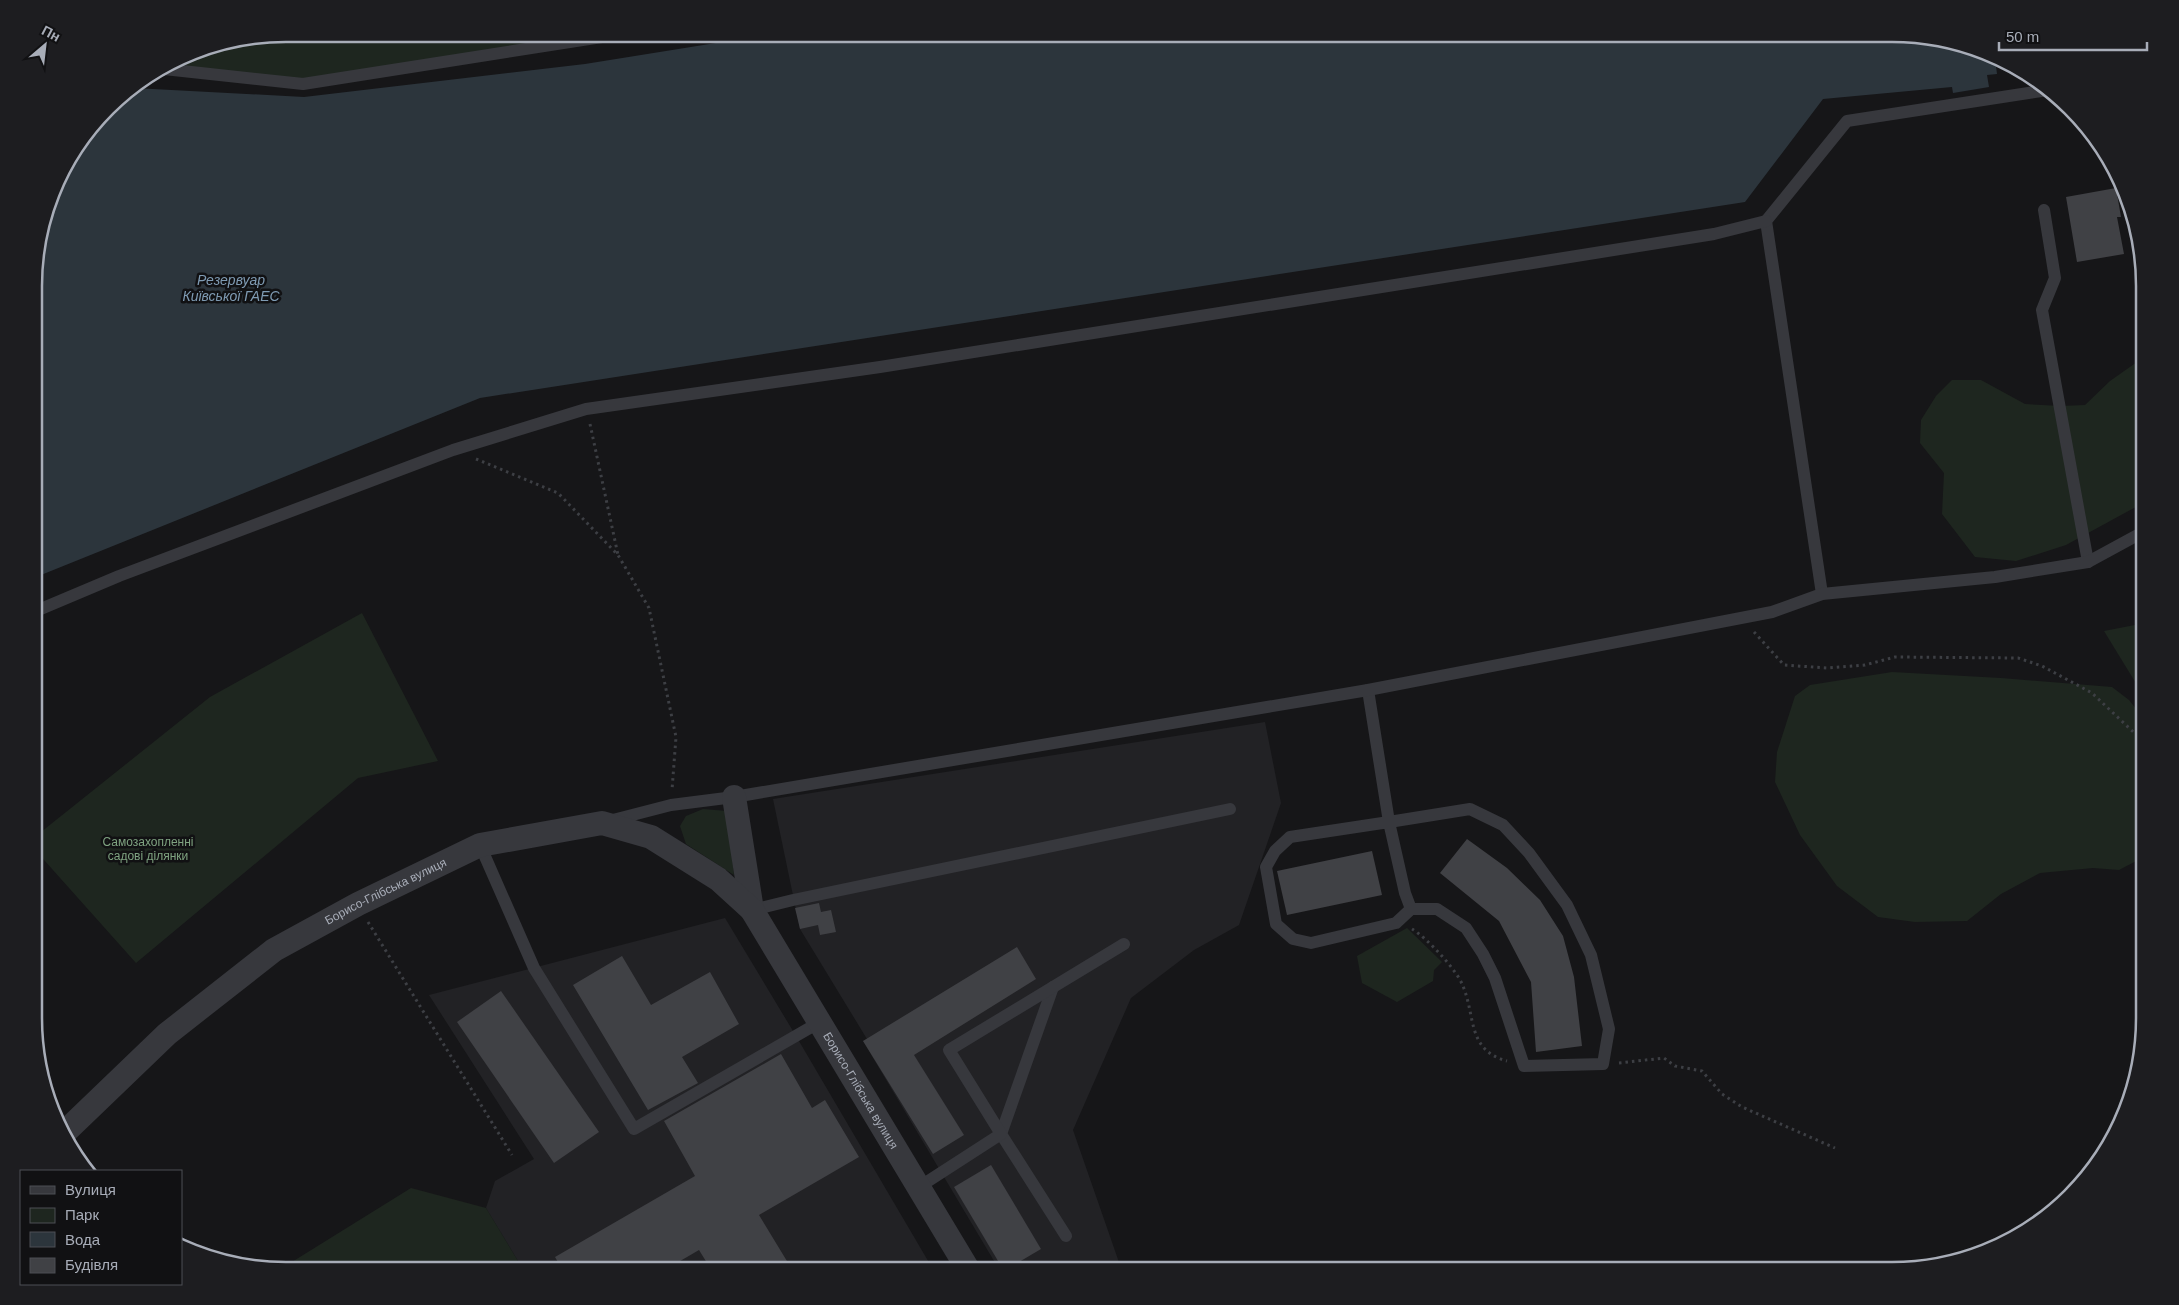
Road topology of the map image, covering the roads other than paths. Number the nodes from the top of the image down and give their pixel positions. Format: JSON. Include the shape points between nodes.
{"nodes":[{"id":1,"x":570,"y":42,"type":"edge"},
{"id":2,"x":174,"y":70,"type":"edge"},
{"id":3,"x":2039,"y":91,"type":"edge"},
{"id":4,"x":2044,"y":210,"type":"dead end"},
{"id":5,"x":1766,"y":221,"type":"junction"},
{"id":6,"x":2136,"y":536,"type":"edge"},
{"id":7,"x":2088,"y":562,"type":"junction"},
{"id":8,"x":1822,"y":594,"type":"junction"},
{"id":9,"x":42,"y":608,"type":"edge"},
{"id":10,"x":1368,"y":690,"type":"junction"},
{"id":11,"x":734,"y":797,"type":"junction"},
{"id":12,"x":1230,"y":809,"type":"dead end"},
{"id":13,"x":1389,"y":822,"type":"junction"},
{"id":14,"x":602,"y":823,"type":"junction"},
{"id":15,"x":480,"y":845,"type":"junction"},
{"id":16,"x":1410,"y":909,"type":"junction"},
{"id":17,"x":752,"y":910,"type":"junction"},
{"id":18,"x":1124,"y":944,"type":"dead end"},
{"id":19,"x":1053,"y":987,"type":"junction"},
{"id":20,"x":820,"y":1022,"type":"junction"},
{"id":21,"x":69,"y":1128,"type":"edge"},
{"id":22,"x":1001,"y":1134,"type":"junction"},
{"id":23,"x":919,"y":1187,"type":"junction"},
{"id":24,"x":1066,"y":1236,"type":"dead end"},
{"id":25,"x":964,"y":1262,"type":"edge"}],
"edges":[{"from":1,"to":2,"type":"lane","via":[[302,84]]},
{"from":3,"to":5,"type":"lane","via":[[1847,121]]},
{"from":4,"to":7,"type":"lane","via":[[2054,278],[2042,310]]},
{"from":5,"to":8,"type":"lane"},
{"from":5,"to":9,"type":"lane","via":[[1714,234],[910,363],[586,409],[453,450],[118,576]]},
{"from":6,"to":7,"type":"lane"},
{"from":7,"to":8,"type":"lane","via":[[1995,577]]},
{"from":8,"to":10,"type":"lane","via":[[1741,619]]},
{"from":10,"to":11,"type":"lane"},
{"from":10,"to":13,"type":"lane"},
{"from":11,"to":14,"type":"lane","via":[[671,805]]},
{"from":11,"to":17,"type":"street","name":"Борисо-Глібська вулиця"},
{"from":12,"to":17,"type":"lane"},
{"from":13,"to":16,"type":"lane"},
{"from":13,"to":16,"type":"lane","via":[[1290,837],[1275,851],[1266,867],[1276,924],[1293,939],[1311,943],[1396,923]]},
{"from":13,"to":16,"type":"lane","via":[[1470,808],[1503,826],[1529,853],[1567,905],[1591,955],[1609,1029],[1603,1064],[1524,1066],[1495,978],[1466,928],[1438,909]]},
{"from":14,"to":15,"type":"street","name":"Борисо-Глібська вулиця"},
{"from":14,"to":17,"type":"street","name":"Борисо-Глібська вулиця","via":[[651,837],[712,875]]},
{"from":15,"to":20,"type":"lane","via":[[534,968],[634,1129]]},
{"from":15,"to":21,"type":"street","name":"Борисо-Глібська вулиця","via":[[358,904],[274,950],[167,1034]]},
{"from":17,"to":20,"type":"street","name":"Борисо-Глібська вулиця"},
{"from":18,"to":19,"type":"lane"},
{"from":19,"to":22,"type":"lane"},
{"from":19,"to":22,"type":"lane","via":[[949,1050]]},
{"from":20,"to":23,"type":"street","name":"Борисо-Глібська вулиця"},
{"from":22,"to":23,"type":"lane"},
{"from":22,"to":24,"type":"lane"},
{"from":23,"to":25,"type":"street","name":"Борисо-Глібська вулиця"}]}
